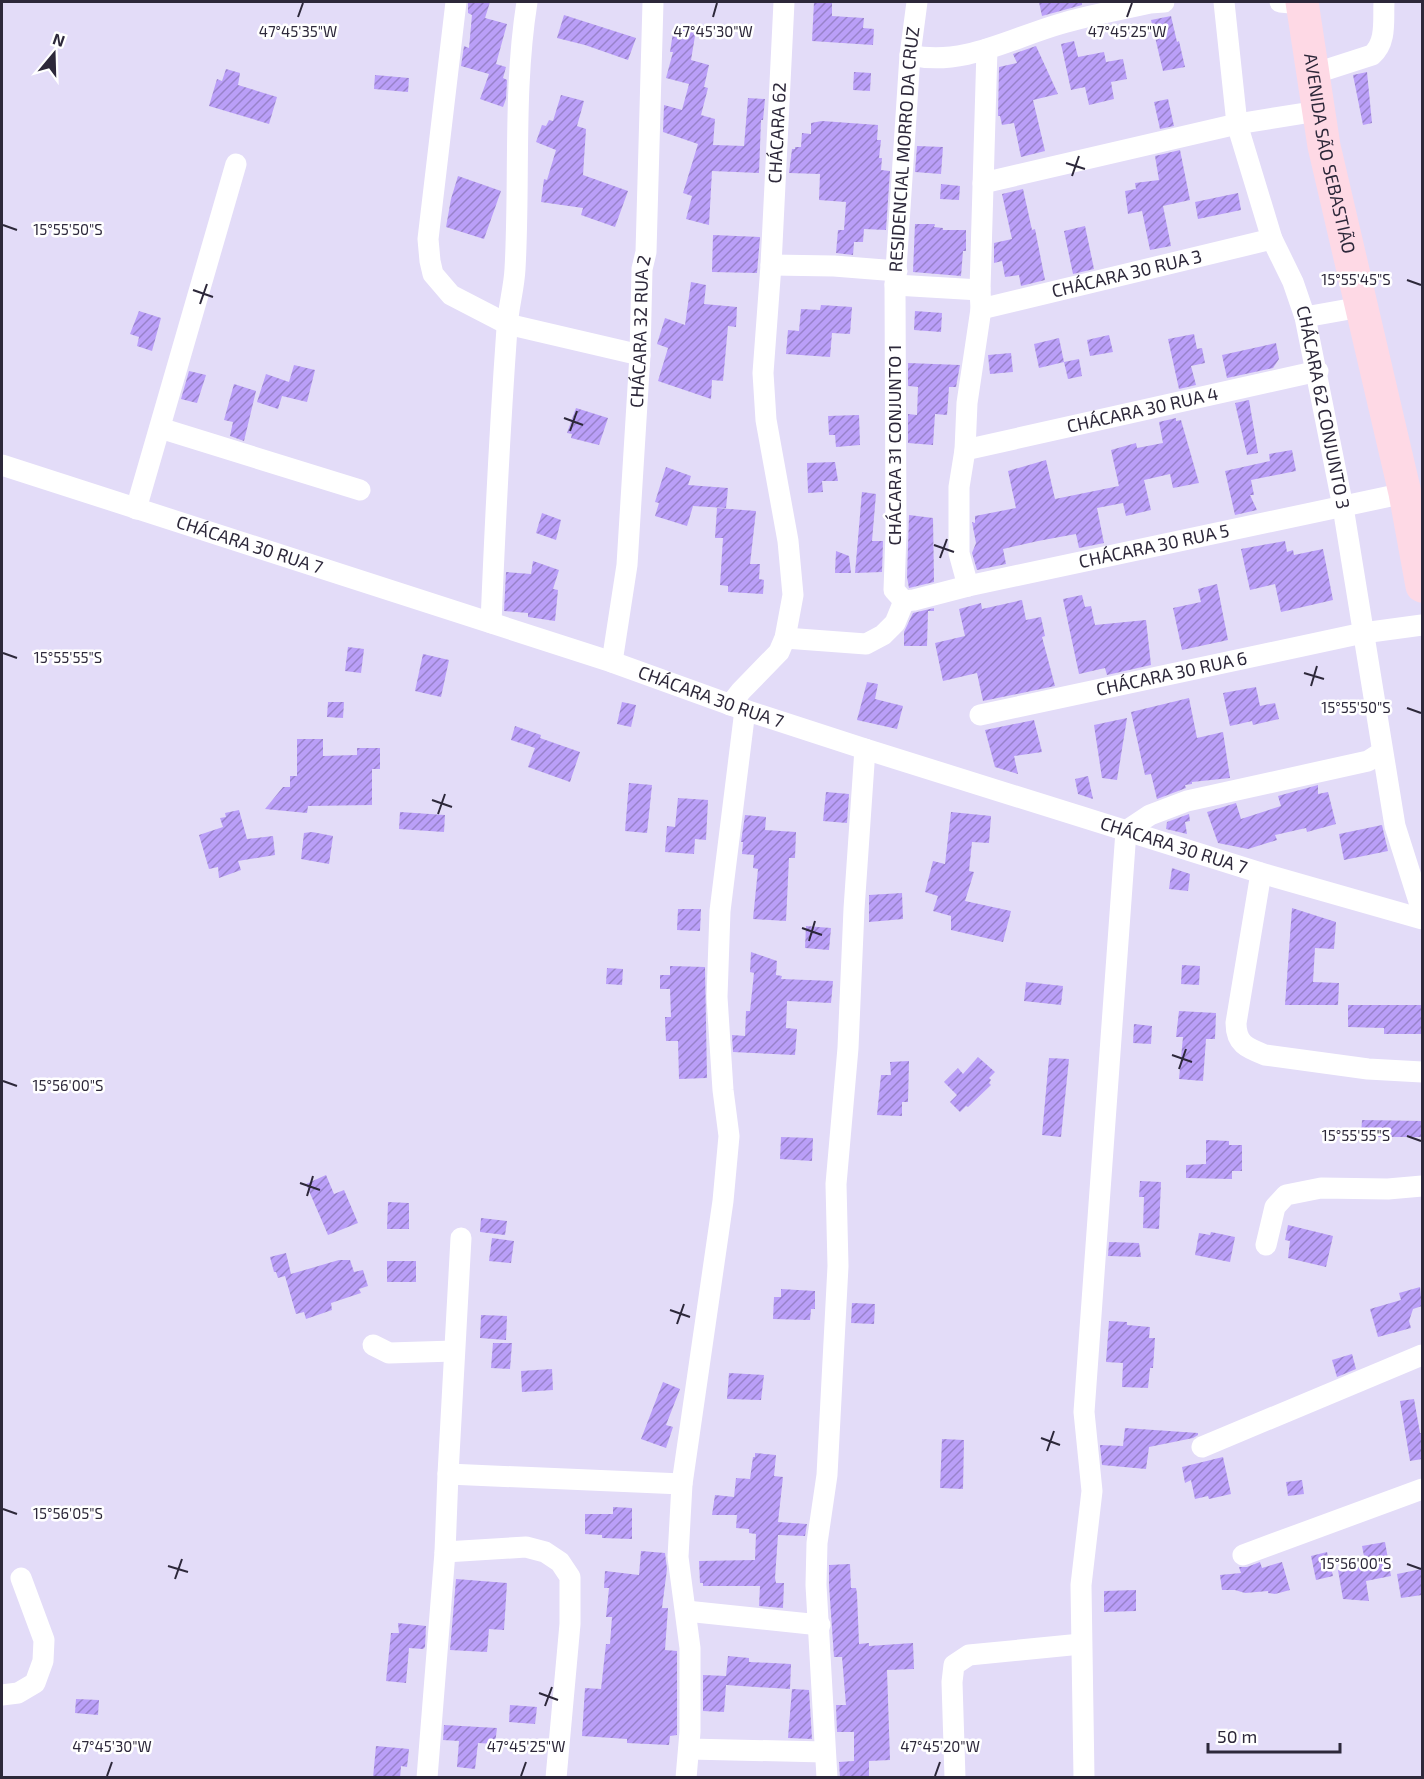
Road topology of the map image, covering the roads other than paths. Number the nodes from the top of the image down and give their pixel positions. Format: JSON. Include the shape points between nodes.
{"nodes":[{"id":1,"x":456,"y":2,"type":"edge"},
{"id":2,"x":527,"y":2,"type":"edge"},
{"id":3,"x":653,"y":2,"type":"edge"},
{"id":4,"x":784,"y":2,"type":"edge"},
{"id":5,"x":916,"y":2,"type":"edge"},
{"id":6,"x":1164,"y":2,"type":"edge"},
{"id":7,"x":1224,"y":2,"type":"edge"},
{"id":8,"x":1294,"y":2,"type":"edge"},
{"id":9,"x":1383,"y":2,"type":"edge"},
{"id":10,"x":987,"y":49,"type":"junction"},
{"id":11,"x":910,"y":55,"type":"junction"},
{"id":12,"x":1312,"y":75,"type":"junction"},
{"id":13,"x":1318,"y":111,"type":"junction"},
{"id":14,"x":1238,"y":124,"type":"junction"},
{"id":15,"x":236,"y":164,"type":"dead end"},
{"id":16,"x":983,"y":183,"type":"junction"},
{"id":17,"x":1272,"y":239,"type":"junction"},
{"id":18,"x":771,"y":265,"type":"junction"},
{"id":19,"x":896,"y":278,"type":"junction"},
{"id":20,"x":980,"y":299,"type":"junction"},
{"id":21,"x":1361,"y":307,"type":"junction"},
{"id":22,"x":1305,"y":317,"type":"junction"},
{"id":23,"x":507,"y":324,"type":"junction"},
{"id":24,"x":640,"y":355,"type":"junction"},
{"id":25,"x":1318,"y":371,"type":"junction"},
{"id":26,"x":160,"y":429,"type":"junction"},
{"id":27,"x":965,"y":450,"type":"junction"},
{"id":28,"x":2,"y":465,"type":"edge"},
{"id":29,"x":360,"y":490,"type":"dead end"},
{"id":30,"x":1405,"y":493,"type":"junction"},
{"id":31,"x":1343,"y":507,"type":"junction"},
{"id":32,"x":136,"y":509,"type":"junction"},
{"id":33,"x":1418,"y":543,"type":"edge"},
{"id":34,"x":968,"y":586,"type":"junction"},
{"id":35,"x":1422,"y":586,"type":"edge"},
{"id":36,"x":904,"y":601,"type":"junction"},
{"id":37,"x":491,"y":623,"type":"junction"},
{"id":38,"x":1422,"y":625,"type":"edge"},
{"id":39,"x":1363,"y":633,"type":"junction"},
{"id":40,"x":785,"y":638,"type":"junction"},
{"id":41,"x":612,"y":662,"type":"junction"},
{"id":42,"x":738,"y":708,"type":"junction"},
{"id":43,"x":980,"y":715,"type":"dead end"},
{"id":44,"x":865,"y":749,"type":"junction"},
{"id":45,"x":1382,"y":752,"type":"junction"},
{"id":46,"x":1126,"y":831,"type":"junction"},
{"id":47,"x":1261,"y":873,"type":"junction"},
{"id":48,"x":1422,"y":911,"type":"edge"},
{"id":49,"x":1422,"y":919,"type":"edge"},
{"id":50,"x":1422,"y":1072,"type":"edge"},
{"id":51,"x":1422,"y":1186,"type":"edge"},
{"id":52,"x":461,"y":1238,"type":"dead end"},
{"id":53,"x":1266,"y":1245,"type":"dead end"},
{"id":54,"x":373,"y":1345,"type":"dead end"},
{"id":55,"x":454,"y":1351,"type":"junction"},
{"id":56,"x":1422,"y":1355,"type":"edge"},
{"id":57,"x":1202,"y":1447,"type":"dead end"},
{"id":58,"x":448,"y":1474,"type":"junction"},
{"id":59,"x":682,"y":1484,"type":"junction"},
{"id":60,"x":1422,"y":1489,"type":"edge"},
{"id":61,"x":446,"y":1552,"type":"junction"},
{"id":62,"x":1243,"y":1555,"type":"dead end"},
{"id":63,"x":21,"y":1578,"type":"dead end"},
{"id":64,"x":686,"y":1611,"type":"junction"},
{"id":65,"x":820,"y":1625,"type":"junction"},
{"id":66,"x":1081,"y":1644,"type":"junction"},
{"id":67,"x":2,"y":1695,"type":"edge"},
{"id":68,"x":689,"y":1749,"type":"junction"},
{"id":69,"x":825,"y":1752,"type":"junction"},
{"id":70,"x":427,"y":1778,"type":"edge"},
{"id":71,"x":556,"y":1778,"type":"edge"},
{"id":72,"x":686,"y":1778,"type":"edge"},
{"id":73,"x":827,"y":1778,"type":"edge"},
{"id":74,"x":955,"y":1778,"type":"edge"},
{"id":75,"x":1084,"y":1778,"type":"edge"}],
"edges":[{"from":1,"to":23,"type":"street","via":[[428,239],[430,261],[433,274],[451,295]]},
{"from":2,"to":23,"type":"street","via":[[515,272]]},
{"from":3,"to":24,"type":"street","name":"CHÁCARA 32 RUA 2"},
{"from":4,"to":18,"type":"street","name":"CHÁCARA 62"},
{"from":5,"to":11,"type":"street","name":"RESIDENCIAL MORRO DA CRUZ"},
{"from":6,"to":10,"type":"street","via":[[1062,23]]},
{"from":7,"to":14,"type":"street","name":"CHÁCARA 62 CONJUNTO 3"},
{"from":8,"to":12,"type":"main road","name":"AVENIDA SÃO SEBASTIÃO"},
{"from":9,"to":12,"type":"street","via":[[1382,40],[1378,49],[1372,55]]},
{"from":10,"to":11,"type":"street","via":[[938,59]]},
{"from":10,"to":16,"type":"street"},
{"from":11,"to":19,"type":"street","name":"RESIDENCIAL MORRO DA CRUZ"},
{"from":12,"to":13,"type":"main road","name":"AVENIDA SÃO SEBASTIÃO"},
{"from":13,"to":14,"type":"street"},
{"from":13,"to":21,"type":"main road","name":"AVENIDA SÃO SEBASTIÃO"},
{"from":14,"to":16,"type":"street"},
{"from":14,"to":17,"type":"street","name":"CHÁCARA 62 CONJUNTO 3"},
{"from":15,"to":26,"type":"street"},
{"from":16,"to":20,"type":"street"},
{"from":17,"to":20,"type":"street","name":"CHÁCARA 30 RUA 3"},
{"from":17,"to":22,"type":"street","name":"CHÁCARA 62 CONJUNTO 3"},
{"from":18,"to":19,"type":"street","via":[[834,266]]},
{"from":18,"to":40,"type":"street","via":[[763,373],[766,420],[788,541],[793,595]]},
{"from":19,"to":20,"type":"street","name":"RESIDENCIAL MORRO DA CRUZ"},
{"from":19,"to":36,"type":"street","name":"CHÁCARA 31 CONJUNTO 1","via":[[894,590]]},
{"from":20,"to":27,"type":"street"},
{"from":21,"to":22,"type":"street"},
{"from":21,"to":30,"type":"main road","name":"AVENIDA SÃO SEBASTIÃO"},
{"from":22,"to":25,"type":"street","name":"CHÁCARA 62 CONJUNTO 3"},
{"from":23,"to":24,"type":"street"},
{"from":23,"to":37,"type":"street"},
{"from":24,"to":41,"type":"street","name":"CHÁCARA 32 RUA 2","via":[[627,565]]},
{"from":25,"to":27,"type":"street","name":"CHÁCARA 30 RUA 4"},
{"from":25,"to":31,"type":"street","name":"CHÁCARA 62 CONJUNTO 3"},
{"from":26,"to":29,"type":"street"},
{"from":26,"to":32,"type":"street"},
{"from":27,"to":34,"type":"street","via":[[958,520],[959,553]]},
{"from":28,"to":32,"type":"street","name":"CHÁCARA 30 RUA 7"},
{"from":30,"to":31,"type":"street","name":"CHÁCARA 30 RUA 5"},
{"from":30,"to":33,"type":"main road","name":"AVENIDA SÃO SEBASTIÃO"},
{"from":31,"to":34,"type":"street","name":"CHÁCARA 30 RUA 5"},
{"from":31,"to":39,"type":"street","name":"CHÁCARA 62 CONJUNTO 3"},
{"from":32,"to":37,"type":"street","name":"CHÁCARA 30 RUA 7"},
{"from":33,"to":35,"type":"main road","name":"AVENIDA SÃO SEBASTIÃO"},
{"from":34,"to":36,"type":"street","name":"CHÁCARA 30 RUA 5"},
{"from":36,"to":40,"type":"street","via":[[895,623],[866,644]]},
{"from":37,"to":41,"type":"street","name":"CHÁCARA 30 RUA 7"},
{"from":38,"to":39,"type":"street","name":"CHÁCARA 30 RUA 6"},
{"from":39,"to":43,"type":"street","name":"CHÁCARA 30 RUA 6"},
{"from":39,"to":45,"type":"street","name":"CHÁCARA 62 CONJUNTO 3"},
{"from":40,"to":42,"type":"street","via":[[779,652],[741,691]]},
{"from":41,"to":42,"type":"street","name":"CHÁCARA 30 RUA 7"},
{"from":42,"to":44,"type":"street","name":"CHÁCARA 30 RUA 7"},
{"from":42,"to":59,"type":"street","via":[[720,911],[717,997],[729,1136]]},
{"from":44,"to":46,"type":"street","name":"CHÁCARA 30 RUA 7"},
{"from":44,"to":65,"type":"street","via":[[836,1184],[838,1266],[827,1475],[817,1543]]},
{"from":45,"to":46,"type":"street","via":[[1368,761],[1187,801],[1150,815]]},
{"from":45,"to":48,"type":"street","via":[[1395,826]]},
{"from":46,"to":47,"type":"street","name":"CHÁCARA 30 RUA 7"},
{"from":46,"to":66,"type":"street","via":[[1084,1412],[1092,1491],[1081,1585]]},
{"from":47,"to":49,"type":"street","name":"CHÁCARA 30 RUA 7"},
{"from":47,"to":50,"type":"street","via":[[1236,1023],[1241,1042],[1265,1055]]},
{"from":51,"to":53,"type":"street","via":[[1321,1188],[1286,1195],[1275,1207]]},
{"from":52,"to":55,"type":"street"},
{"from":54,"to":55,"type":"street","via":[[389,1353]]},
{"from":55,"to":58,"type":"street"},
{"from":56,"to":57,"type":"street"},
{"from":58,"to":59,"type":"street"},
{"from":58,"to":61,"type":"street"},
{"from":59,"to":64,"type":"street","via":[[678,1557]]},
{"from":60,"to":62,"type":"street"},
{"from":61,"to":70,"type":"street"},
{"from":61,"to":71,"type":"street","via":[[526,1547],[545,1552],[560,1562],[570,1577],[570,1624]]},
{"from":63,"to":67,"type":"street","via":[[44,1640],[43,1661],[35,1683],[18,1694]]},
{"from":64,"to":65,"type":"street"},
{"from":64,"to":68,"type":"street","via":[[690,1648]]},
{"from":65,"to":69,"type":"street"},
{"from":66,"to":74,"type":"street","via":[[969,1655],[954,1665]]},
{"from":66,"to":75,"type":"street"},
{"from":68,"to":69,"type":"street"},
{"from":68,"to":72,"type":"street"},
{"from":69,"to":73,"type":"street"}]}
